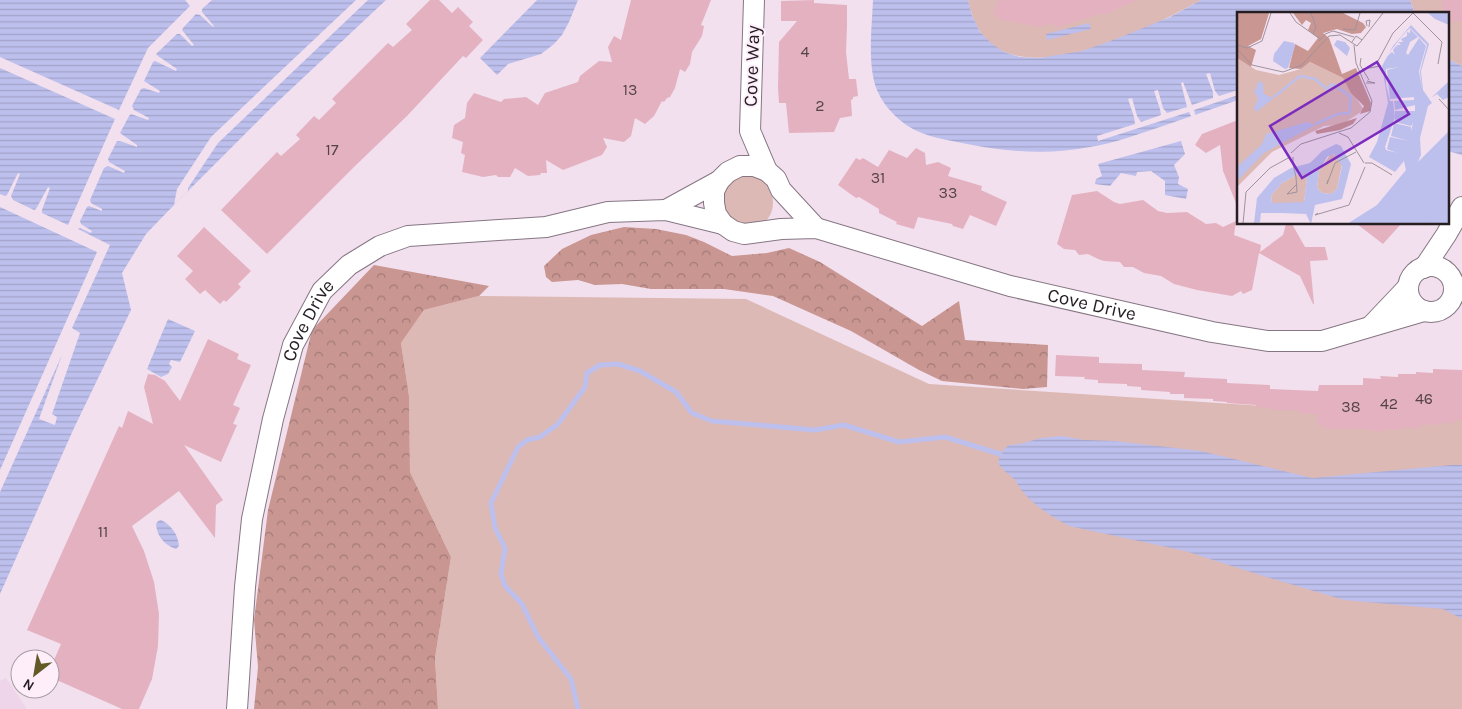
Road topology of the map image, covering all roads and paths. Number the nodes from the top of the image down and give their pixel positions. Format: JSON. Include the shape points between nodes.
{"nodes":[{"id":1,"x":754,"y":0,"type":"edge"},
{"id":2,"x":750,"y":132,"type":"junction"},
{"id":3,"x":767,"y":171,"type":"junction"},
{"id":4,"x":723,"y":176,"type":"junction"},
{"id":5,"x":781,"y":190,"type":"junction"},
{"id":6,"x":1462,"y":207,"type":"edge"},
{"id":7,"x":666,"y":210,"type":"junction"},
{"id":8,"x":723,"y":224,"type":"junction"},
{"id":9,"x":816,"y":228,"type":"junction"},
{"id":10,"x":756,"y":234,"type":"junction"},
{"id":11,"x":1446,"y":235,"type":"junction"},
{"id":12,"x":1424,"y":268,"type":"junction"},
{"id":13,"x":1455,"y":282,"type":"edge"},
{"id":14,"x":1408,"y":287,"type":"junction"},
{"id":15,"x":1454,"y":304,"type":"edge"},
{"id":16,"x":1424,"y":311,"type":"junction"},
{"id":17,"x":1370,"y":326,"type":"junction"},
{"id":18,"x":237,"y":709,"type":"edge"}],
"edges":[{"from":1,"to":2,"type":"street","name":"Cove Way"},
{"from":2,"to":3,"type":"street","name":"Cove Way"},
{"from":2,"to":4,"type":"street","name":"Cove Way"},
{"from":3,"to":4,"type":"street","name":"Cove Drive","via":[[754,166],[740,166]]},
{"from":3,"to":5,"type":"street"},
{"from":4,"to":7,"type":"street","name":"Cove Drive"},
{"from":4,"to":8,"type":"street","via":[[714,191],[714,203]]},
{"from":5,"to":9,"type":"street"},
{"from":5,"to":10,"type":"street","via":[[781,212],[775,222]]},
{"from":6,"to":11,"type":"street"},
{"from":7,"to":8,"type":"street","name":"Cove Drive"},
{"from":7,"to":18,"type":"street","name":"Cove Drive","via":[[608,212],[546,227],[408,236],[380,246],[349,265],[322,292],[293,345],[252,519]]},
{"from":8,"to":10,"type":"street","name":"Cove Drive","via":[[732,231]]},
{"from":9,"to":10,"type":"street","name":"Cove Drive"},
{"from":9,"to":17,"type":"street","name":"Cove Drive","via":[[1010,286],[1268,342],[1322,341]]},
{"from":11,"to":12,"type":"street"},
{"from":11,"to":13,"type":"street"},
{"from":12,"to":13,"type":"street","via":[[1439,268]]},
{"from":12,"to":14,"type":"street","via":[[1416,272]]},
{"from":13,"to":15,"type":"street"},
{"from":14,"to":16,"type":"street","via":[[1412,302]]},
{"from":14,"to":17,"type":"street","name":"Cove Drive"},
{"from":15,"to":16,"type":"street","via":[[1432,312]]},
{"from":16,"to":17,"type":"street","name":"Cove Drive"}]}
